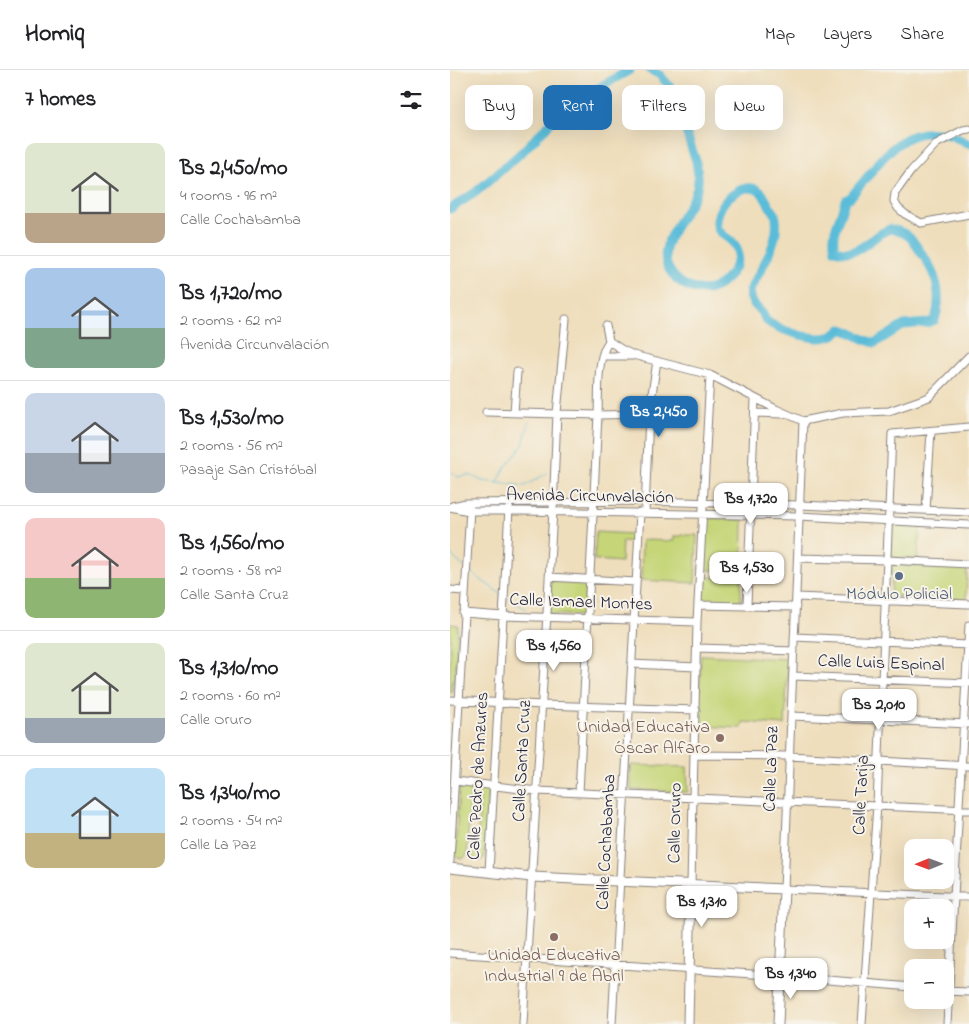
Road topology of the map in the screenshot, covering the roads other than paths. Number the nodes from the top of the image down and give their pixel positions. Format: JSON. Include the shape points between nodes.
{"nodes":[{"id":1,"x":969,"y":129,"type":"edge"},
{"id":2,"x":969,"y":214,"type":"edge"},
{"id":3,"x":566,"y":320,"type":"dead end"},
{"id":4,"x":606,"y":326,"type":"dead end"},
{"id":5,"x":609,"y":341,"type":"junction"},
{"id":6,"x":602,"y":356,"type":"junction"},
{"id":7,"x":638,"y":356,"type":"junction"},
{"id":8,"x":969,"y":356,"type":"edge"},
{"id":9,"x":657,"y":361,"type":"junction"},
{"id":10,"x":517,"y":372,"type":"dead end"},
{"id":11,"x":710,"y":375,"type":"junction"},
{"id":12,"x":756,"y":399,"type":"junction"},
{"id":13,"x":486,"y":412,"type":"dead end"},
{"id":14,"x":514,"y":412,"type":"junction"},
{"id":15,"x":557,"y":413,"type":"junction"},
{"id":16,"x":755,"y":413,"type":"junction"},
{"id":17,"x":649,"y":414,"type":"junction"},
{"id":18,"x":788,"y":414,"type":"junction"},
{"id":19,"x":598,"y":415,"type":"junction"},
{"id":20,"x":803,"y":421,"type":"junction"},
{"id":21,"x":969,"y":427,"type":"edge"},
{"id":22,"x":931,"y":431,"type":"junction"},
{"id":23,"x":595,"y":500,"type":"junction"},
{"id":24,"x":646,"y":501,"type":"junction"},
{"id":25,"x":509,"y":502,"type":"junction"},
{"id":26,"x":553,"y":502,"type":"junction"},
{"id":27,"x":703,"y":502,"type":"junction"},
{"id":28,"x":470,"y":503,"type":"junction"},
{"id":29,"x":751,"y":503,"type":"junction"},
{"id":30,"x":800,"y":505,"type":"junction"},
{"id":31,"x":450,"y":507,"type":"edge"},
{"id":32,"x":889,"y":508,"type":"junction"},
{"id":33,"x":926,"y":510,"type":"junction"},
{"id":34,"x":469,"y":511,"type":"junction"},
{"id":35,"x":553,"y":511,"type":"junction"},
{"id":36,"x":509,"y":512,"type":"junction"},
{"id":37,"x":594,"y":512,"type":"junction"},
{"id":38,"x":642,"y":512,"type":"junction"},
{"id":39,"x":969,"y":512,"type":"edge"},
{"id":40,"x":703,"y":514,"type":"junction"},
{"id":41,"x":751,"y":514,"type":"junction"},
{"id":42,"x":799,"y":516,"type":"junction"},
{"id":43,"x":889,"y":521,"type":"junction"},
{"id":44,"x":969,"y":525,"type":"edge"},
{"id":45,"x":798,"y":558,"type":"junction"},
{"id":46,"x":887,"y":560,"type":"junction"},
{"id":47,"x":969,"y":564,"type":"edge"},
{"id":48,"x":549,"y":577,"type":"junction"},
{"id":49,"x":591,"y":579,"type":"junction"},
{"id":50,"x":636,"y":582,"type":"junction"},
{"id":51,"x":450,"y":590,"type":"edge"},
{"id":52,"x":465,"y":591,"type":"junction"},
{"id":53,"x":796,"y":597,"type":"junction"},
{"id":54,"x":885,"y":600,"type":"junction"},
{"id":55,"x":969,"y":604,"type":"edge"},
{"id":56,"x":698,"y":605,"type":"junction"},
{"id":57,"x":747,"y":605,"type":"junction"},
{"id":58,"x":796,"y":607,"type":"junction"},
{"id":59,"x":463,"y":613,"type":"junction"},
{"id":60,"x":503,"y":616,"type":"junction"},
{"id":61,"x":547,"y":617,"type":"junction"},
{"id":62,"x":589,"y":619,"type":"junction"},
{"id":63,"x":634,"y":620,"type":"junction"},
{"id":64,"x":697,"y":622,"type":"junction"},
{"id":65,"x":969,"y":625,"type":"edge"},
{"id":66,"x":794,"y":637,"type":"junction"},
{"id":67,"x":884,"y":641,"type":"junction"},
{"id":68,"x":968,"y":645,"type":"edge"},
{"id":69,"x":697,"y":648,"type":"junction"},
{"id":70,"x":794,"y":651,"type":"junction"},
{"id":71,"x":631,"y":664,"type":"junction"},
{"id":72,"x":697,"y":667,"type":"junction"},
{"id":73,"x":793,"y":676,"type":"junction"},
{"id":74,"x":882,"y":679,"type":"junction"},
{"id":75,"x":967,"y":683,"type":"edge"},
{"id":76,"x":450,"y":700,"type":"edge"},
{"id":77,"x":458,"y":700,"type":"junction"},
{"id":78,"x":498,"y":702,"type":"junction"},
{"id":79,"x":542,"y":705,"type":"junction"},
{"id":80,"x":585,"y":707,"type":"junction"},
{"id":81,"x":628,"y":709,"type":"junction"},
{"id":82,"x":696,"y":710,"type":"junction"},
{"id":83,"x":791,"y":716,"type":"junction"},
{"id":84,"x":880,"y":720,"type":"junction"},
{"id":85,"x":966,"y":724,"type":"edge"},
{"id":86,"x":694,"y":754,"type":"junction"},
{"id":87,"x":789,"y":756,"type":"junction"},
{"id":88,"x":878,"y":762,"type":"junction"},
{"id":89,"x":965,"y":766,"type":"edge"},
{"id":90,"x":455,"y":781,"type":"junction"},
{"id":91,"x":493,"y":786,"type":"junction"},
{"id":92,"x":537,"y":791,"type":"junction"},
{"id":93,"x":580,"y":793,"type":"junction"},
{"id":94,"x":623,"y":794,"type":"junction"},
{"id":95,"x":693,"y":797,"type":"junction"},
{"id":96,"x":787,"y":802,"type":"junction"},
{"id":97,"x":877,"y":805,"type":"junction"},
{"id":98,"x":959,"y":809,"type":"junction"},
{"id":99,"x":969,"y":810,"type":"edge"},
{"id":100,"x":450,"y":861,"type":"edge"},
{"id":101,"x":450,"y":868,"type":"edge"},
{"id":102,"x":489,"y":872,"type":"junction"},
{"id":103,"x":532,"y":877,"type":"junction"},
{"id":104,"x":620,"y":882,"type":"junction"},
{"id":105,"x":691,"y":885,"type":"junction"},
{"id":106,"x":784,"y":889,"type":"junction"},
{"id":107,"x":871,"y":894,"type":"junction"},
{"id":108,"x":954,"y":896,"type":"junction"},
{"id":109,"x":969,"y":897,"type":"edge"},
{"id":110,"x":450,"y":953,"type":"edge"},
{"id":111,"x":527,"y":958,"type":"junction"},
{"id":112,"x":949,"y":959,"type":"edge"},
{"id":113,"x":616,"y":965,"type":"junction"},
{"id":114,"x":688,"y":970,"type":"junction"},
{"id":115,"x":780,"y":976,"type":"junction"},
{"id":116,"x":865,"y":983,"type":"junction"},
{"id":117,"x":904,"y":986,"type":"edge"},
{"id":118,"x":954,"y":991,"type":"edge"},
{"id":119,"x":969,"y":992,"type":"edge"},
{"id":120,"x":947,"y":1009,"type":"edge"},
{"id":121,"x":523,"y":1024,"type":"edge"},
{"id":122,"x":612,"y":1024,"type":"edge"},
{"id":123,"x":688,"y":1024,"type":"edge"},
{"id":124,"x":778,"y":1024,"type":"edge"},
{"id":125,"x":862,"y":1024,"type":"edge"},
{"id":126,"x":947,"y":1024,"type":"edge"}],
"edges":[{"from":1,"to":2,"type":"street","via":[[936,144],[911,171],[895,193],[894,201],[905,214],[922,223]]},
{"from":3,"to":15,"type":"street","name":"Calle Santa Cruz"},
{"from":4,"to":5,"type":"street"},
{"from":5,"to":6,"type":"street"},
{"from":5,"to":7,"type":"street"},
{"from":6,"to":7,"type":"street"},
{"from":6,"to":19,"type":"street"},
{"from":7,"to":9,"type":"street"},
{"from":8,"to":20,"type":"street","via":[[930,397],[889,412],[834,414]]},
{"from":9,"to":11,"type":"street"},
{"from":9,"to":17,"type":"street","name":"Calle Cochabamba"},
{"from":10,"to":14,"type":"street"},
{"from":11,"to":12,"type":"street"},
{"from":11,"to":27,"type":"street","name":"Calle Oruro"},
{"from":12,"to":16,"type":"street"},
{"from":12,"to":18,"type":"street"},
{"from":13,"to":14,"type":"street"},
{"from":14,"to":15,"type":"street"},
{"from":15,"to":19,"type":"street"},
{"from":15,"to":26,"type":"street","name":"Calle Santa Cruz"},
{"from":16,"to":18,"type":"street"},
{"from":16,"to":29,"type":"street"},
{"from":17,"to":19,"type":"street"},
{"from":17,"to":24,"type":"street","name":"Calle Cochabamba"},
{"from":18,"to":20,"type":"street"},
{"from":19,"to":23,"type":"street"},
{"from":20,"to":30,"type":"street"},
{"from":21,"to":22,"type":"street","name":"Calle Tarija"},
{"from":22,"to":32,"type":"street","name":"Calle Tarija","via":[[892,434]]},
{"from":22,"to":33,"type":"street"},
{"from":23,"to":24,"type":"street","name":"Avenida Circunvalación"},
{"from":23,"to":26,"type":"street","name":"Avenida Circunvalación"},
{"from":23,"to":37,"type":"street"},
{"from":24,"to":27,"type":"street","name":"Avenida Circunvalación"},
{"from":24,"to":38,"type":"street","name":"Calle Cochabamba"},
{"from":25,"to":26,"type":"street","name":"Avenida Circunvalación"},
{"from":25,"to":28,"type":"street","name":"Avenida Circunvalación"},
{"from":25,"to":36,"type":"street","name":"Calle Pedro de Anzures"},
{"from":26,"to":35,"type":"street","name":"Calle Santa Cruz"},
{"from":27,"to":29,"type":"street","name":"Avenida Circunvalación"},
{"from":27,"to":40,"type":"street","name":"Calle Oruro"},
{"from":28,"to":31,"type":"street","name":"Avenida Circunvalación"},
{"from":28,"to":34,"type":"street"},
{"from":29,"to":30,"type":"street","name":"Avenida Circunvalación"},
{"from":29,"to":41,"type":"street"},
{"from":30,"to":32,"type":"street","name":"Avenida Circunvalación"},
{"from":30,"to":42,"type":"street","name":"Calle La Paz"},
{"from":31,"to":34,"type":"street","name":"Avenida Circunvalación"},
{"from":32,"to":33,"type":"street","name":"Avenida Circunvalación"},
{"from":32,"to":43,"type":"street","name":"Calle Tarija"},
{"from":33,"to":39,"type":"street","name":"Avenida Circunvalación"},
{"from":34,"to":36,"type":"street","name":"Avenida Circunvalación"},
{"from":34,"to":52,"type":"street"},
{"from":35,"to":36,"type":"street","name":"Avenida Circunvalación"},
{"from":35,"to":37,"type":"street","name":"Avenida Circunvalación"},
{"from":35,"to":48,"type":"street","name":"Calle Santa Cruz"},
{"from":36,"to":60,"type":"street","name":"Calle Pedro de Anzures"},
{"from":37,"to":38,"type":"street","name":"Avenida Circunvalación"},
{"from":37,"to":49,"type":"street"},
{"from":38,"to":40,"type":"street","name":"Avenida Circunvalación"},
{"from":38,"to":50,"type":"street","name":"Calle Cochabamba"},
{"from":40,"to":41,"type":"street","name":"Avenida Circunvalación"},
{"from":40,"to":56,"type":"street","name":"Calle Oruro"},
{"from":41,"to":42,"type":"street","name":"Avenida Circunvalación"},
{"from":41,"to":57,"type":"street"},
{"from":42,"to":43,"type":"street","name":"Avenida Circunvalación"},
{"from":42,"to":45,"type":"street","name":"Calle La Paz"},
{"from":43,"to":44,"type":"street","name":"Avenida Circunvalación"},
{"from":43,"to":46,"type":"street","name":"Calle Tarija"},
{"from":45,"to":46,"type":"street"},
{"from":45,"to":53,"type":"street","name":"Calle La Paz"},
{"from":46,"to":47,"type":"street"},
{"from":46,"to":54,"type":"street","name":"Calle Tarija"},
{"from":48,"to":49,"type":"street"},
{"from":48,"to":61,"type":"street","name":"Calle Santa Cruz"},
{"from":49,"to":50,"type":"street"},
{"from":49,"to":62,"type":"street"},
{"from":50,"to":63,"type":"street","name":"Calle Cochabamba"},
{"from":51,"to":52,"type":"street"},
{"from":52,"to":59,"type":"street"},
{"from":53,"to":54,"type":"street"},
{"from":53,"to":58,"type":"street","name":"Calle La Paz"},
{"from":54,"to":55,"type":"street"},
{"from":54,"to":67,"type":"street","name":"Calle Tarija"},
{"from":56,"to":57,"type":"street"},
{"from":56,"to":64,"type":"street","name":"Calle Oruro"},
{"from":57,"to":58,"type":"street"},
{"from":58,"to":66,"type":"street","name":"Calle La Paz"},
{"from":59,"to":60,"type":"street","name":"Calle Ismael Montes"},
{"from":59,"to":77,"type":"street"},
{"from":60,"to":61,"type":"street","name":"Calle Ismael Montes"},
{"from":60,"to":78,"type":"street","name":"Calle Pedro de Anzures"},
{"from":61,"to":62,"type":"street","name":"Calle Ismael Montes"},
{"from":61,"to":79,"type":"street","name":"Calle Santa Cruz"},
{"from":62,"to":63,"type":"street","name":"Calle Ismael Montes"},
{"from":62,"to":80,"type":"street"},
{"from":63,"to":64,"type":"street","name":"Calle Ismael Montes"},
{"from":63,"to":71,"type":"street","name":"Calle Cochabamba"},
{"from":64,"to":69,"type":"street","name":"Calle Oruro"},
{"from":65,"to":68,"type":"street"},
{"from":66,"to":67,"type":"street"},
{"from":66,"to":70,"type":"street","name":"Calle La Paz"},
{"from":67,"to":68,"type":"street"},
{"from":67,"to":74,"type":"street","name":"Calle Tarija"},
{"from":68,"to":75,"type":"street"},
{"from":69,"to":70,"type":"street"},
{"from":69,"to":72,"type":"street","name":"Calle Oruro"},
{"from":70,"to":73,"type":"street","name":"Calle La Paz"},
{"from":71,"to":72,"type":"street"},
{"from":71,"to":81,"type":"street","name":"Calle Cochabamba"},
{"from":72,"to":82,"type":"street","name":"Calle Oruro"},
{"from":73,"to":74,"type":"street","name":"Calle Luis Espinal"},
{"from":73,"to":83,"type":"street","name":"Calle La Paz"},
{"from":74,"to":75,"type":"street","name":"Calle Luis Espinal"},
{"from":74,"to":84,"type":"street","name":"Calle Tarija"},
{"from":75,"to":85,"type":"street"},
{"from":76,"to":77,"type":"street"},
{"from":77,"to":78,"type":"street"},
{"from":77,"to":90,"type":"street"},
{"from":78,"to":79,"type":"street"},
{"from":78,"to":91,"type":"street","name":"Calle Pedro de Anzures"},
{"from":79,"to":80,"type":"street"},
{"from":79,"to":92,"type":"street","name":"Calle Santa Cruz"},
{"from":80,"to":81,"type":"street"},
{"from":80,"to":93,"type":"street"},
{"from":81,"to":82,"type":"street"},
{"from":81,"to":94,"type":"street","name":"Calle Cochabamba"},
{"from":82,"to":86,"type":"street","name":"Calle Oruro"},
{"from":83,"to":84,"type":"street"},
{"from":83,"to":87,"type":"street","name":"Calle La Paz"},
{"from":84,"to":85,"type":"street"},
{"from":84,"to":88,"type":"street","name":"Calle Tarija"},
{"from":85,"to":89,"type":"street"},
{"from":86,"to":87,"type":"street"},
{"from":86,"to":95,"type":"street","name":"Calle Oruro"},
{"from":87,"to":88,"type":"street"},
{"from":87,"to":96,"type":"street","name":"Calle La Paz"},
{"from":88,"to":89,"type":"street"},
{"from":88,"to":97,"type":"street","name":"Calle Tarija"},
{"from":89,"to":98,"type":"street"},
{"from":90,"to":91,"type":"street"},
{"from":90,"to":100,"type":"street"},
{"from":91,"to":92,"type":"street"},
{"from":91,"to":102,"type":"street","name":"Calle Pedro de Anzures"},
{"from":92,"to":93,"type":"street"},
{"from":92,"to":103,"type":"street","name":"Calle Santa Cruz"},
{"from":93,"to":94,"type":"street"},
{"from":94,"to":95,"type":"street"},
{"from":94,"to":104,"type":"street","name":"Calle Cochabamba"},
{"from":95,"to":96,"type":"street"},
{"from":95,"to":105,"type":"street","name":"Calle Oruro"},
{"from":96,"to":97,"type":"street"},
{"from":96,"to":106,"type":"street","name":"Calle La Paz"},
{"from":97,"to":98,"type":"street"},
{"from":97,"to":107,"type":"street","name":"Calle Tarija"},
{"from":98,"to":99,"type":"street"},
{"from":98,"to":108,"type":"street"},
{"from":101,"to":102,"type":"main road"},
{"from":102,"to":103,"type":"main road"},
{"from":103,"to":104,"type":"main road"},
{"from":103,"to":111,"type":"street","name":"Calle Santa Cruz"},
{"from":104,"to":105,"type":"main road"},
{"from":104,"to":113,"type":"street","name":"Calle Cochabamba"},
{"from":105,"to":106,"type":"main road"},
{"from":105,"to":114,"type":"main road","name":"Calle Oruro"},
{"from":106,"to":107,"type":"street"},
{"from":106,"to":115,"type":"main road","name":"Calle La Paz"},
{"from":107,"to":108,"type":"street"},
{"from":107,"to":116,"type":"street","name":"Calle Tarija"},
{"from":108,"to":109,"type":"street"},
{"from":108,"to":112,"type":"street"},
{"from":110,"to":111,"type":"street"},
{"from":111,"to":113,"type":"street"},
{"from":111,"to":121,"type":"street","name":"Calle Santa Cruz"},
{"from":113,"to":114,"type":"street"},
{"from":113,"to":122,"type":"street","name":"Calle Cochabamba"},
{"from":114,"to":115,"type":"street"},
{"from":114,"to":123,"type":"main road","name":"Calle Oruro"},
{"from":115,"to":116,"type":"street"},
{"from":115,"to":124,"type":"main road","name":"Calle La Paz"},
{"from":116,"to":117,"type":"street"},
{"from":116,"to":125,"type":"street","name":"Calle Tarija"},
{"from":118,"to":119,"type":"street"},
{"from":120,"to":126,"type":"street"}]}
